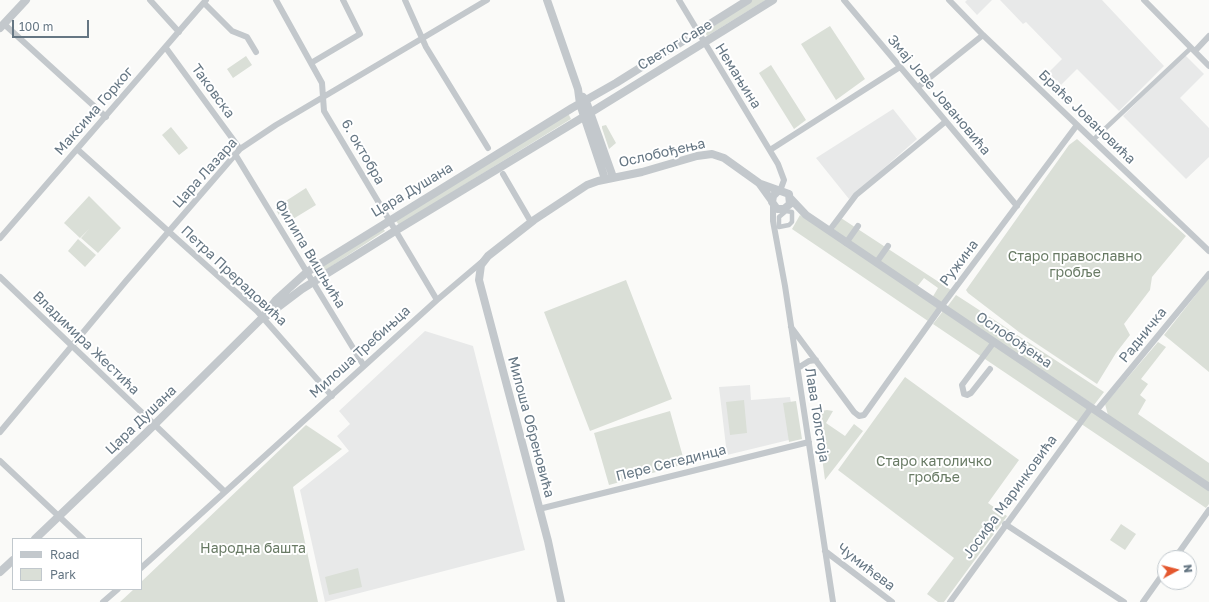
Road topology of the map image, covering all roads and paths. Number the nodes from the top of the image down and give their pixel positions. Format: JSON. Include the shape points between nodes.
{"nodes":[{"id":1,"x":26,"y":0,"type":"edge"},
{"id":2,"x":150,"y":0,"type":"edge"},
{"id":3,"x":276,"y":0,"type":"edge"},
{"id":4,"x":343,"y":0,"type":"edge"},
{"id":5,"x":405,"y":0,"type":"edge"},
{"id":6,"x":487,"y":0,"type":"edge"},
{"id":7,"x":547,"y":0,"type":"edge"},
{"id":8,"x":679,"y":0,"type":"edge"},
{"id":9,"x":748,"y":0,"type":"edge"},
{"id":10,"x":773,"y":0,"type":"edge"},
{"id":11,"x":844,"y":0,"type":"edge"},
{"id":12,"x":949,"y":0,"type":"edge"},
{"id":13,"x":1144,"y":0,"type":"edge"},
{"id":14,"x":205,"y":2,"type":"edge"},
{"id":15,"x":2,"y":26,"type":"edge"},
{"id":16,"x":698,"y":31,"type":"junction"},
{"id":17,"x":179,"y":32,"type":"junction"},
{"id":18,"x":983,"y":35,"type":"junction"},
{"id":19,"x":1209,"y":36,"type":"edge"},
{"id":20,"x":422,"y":38,"type":"junction"},
{"id":21,"x":704,"y":43,"type":"junction"},
{"id":22,"x":166,"y":48,"type":"junction"},
{"id":23,"x":1193,"y":49,"type":"junction"},
{"id":24,"x":256,"y":52,"type":"dead end"},
{"id":25,"x":311,"y":63,"type":"junction"},
{"id":26,"x":1209,"y":66,"type":"edge"},
{"id":27,"x":900,"y":67,"type":"junction"},
{"id":28,"x":918,"y":87,"type":"junction"},
{"id":29,"x":324,"y":97,"type":"junction"},
{"id":30,"x":583,"y":102,"type":"junction"},
{"id":31,"x":588,"y":115,"type":"junction"},
{"id":32,"x":106,"y":117,"type":"junction"},
{"id":33,"x":945,"y":122,"type":"junction"},
{"id":34,"x":1078,"y":125,"type":"junction"},
{"id":35,"x":1093,"y":140,"type":"junction"},
{"id":36,"x":488,"y":148,"type":"dead end"},
{"id":37,"x":77,"y":149,"type":"junction"},
{"id":38,"x":240,"y":149,"type":"junction"},
{"id":39,"x":770,"y":150,"type":"junction"},
{"id":40,"x":235,"y":154,"type":"junction"},
{"id":41,"x":778,"y":164,"type":"junction"},
{"id":42,"x":503,"y":174,"type":"dead end"},
{"id":43,"x":609,"y":178,"type":"junction"},
{"id":44,"x":759,"y":183,"type":"junction"},
{"id":45,"x":779,"y":191,"type":"junction"},
{"id":46,"x":790,"y":196,"type":"junction"},
{"id":47,"x":772,"y":202,"type":"junction"},
{"id":48,"x":1017,"y":206,"type":"junction"},
{"id":49,"x":783,"y":210,"type":"junction"},
{"id":50,"x":806,"y":215,"type":"junction"},
{"id":51,"x":388,"y":220,"type":"junction"},
{"id":52,"x":531,"y":222,"type":"junction"},
{"id":53,"x":858,"y":226,"type":"dead end"},
{"id":54,"x":779,"y":229,"type":"junction"},
{"id":55,"x":395,"y":231,"type":"junction"},
{"id":56,"x":829,"y":231,"type":"junction"},
{"id":57,"x":169,"y":232,"type":"junction"},
{"id":58,"x":0,"y":238,"type":"edge"},
{"id":59,"x":846,"y":242,"type":"junction"},
{"id":60,"x":888,"y":246,"type":"dead end"},
{"id":61,"x":1209,"y":251,"type":"edge"},
{"id":62,"x":484,"y":260,"type":"junction"},
{"id":63,"x":876,"y":263,"type":"junction"},
{"id":64,"x":307,"y":272,"type":"junction"},
{"id":65,"x":1209,"y":274,"type":"edge"},
{"id":66,"x":464,"y":276,"type":"junction"},
{"id":67,"x":0,"y":277,"type":"edge"},
{"id":68,"x":479,"y":280,"type":"junction"},
{"id":69,"x":313,"y":282,"type":"junction"},
{"id":70,"x":437,"y":300,"type":"junction"},
{"id":71,"x":941,"y":307,"type":"junction"},
{"id":72,"x":263,"y":317,"type":"junction"},
{"id":73,"x":791,"y":327,"type":"junction"},
{"id":74,"x":994,"y":342,"type":"junction"},
{"id":75,"x":72,"y":346,"type":"junction"},
{"id":76,"x":816,"y":360,"type":"junction"},
{"id":77,"x":364,"y":366,"type":"junction"},
{"id":78,"x":798,"y":368,"type":"junction"},
{"id":79,"x":990,"y":369,"type":"dead end"},
{"id":80,"x":332,"y":396,"type":"junction"},
{"id":81,"x":1094,"y":409,"type":"junction"},
{"id":82,"x":154,"y":425,"type":"junction"},
{"id":83,"x":0,"y":432,"type":"edge"},
{"id":84,"x":809,"y":442,"type":"junction"},
{"id":85,"x":0,"y":461,"type":"edge"},
{"id":86,"x":1209,"y":487,"type":"edge"},
{"id":87,"x":225,"y":492,"type":"junction"},
{"id":88,"x":539,"y":509,"type":"junction"},
{"id":89,"x":1209,"y":510,"type":"edge"},
{"id":90,"x":59,"y":516,"type":"junction"},
{"id":91,"x":1005,"y":524,"type":"junction"},
{"id":92,"x":36,"y":538,"type":"edge"},
{"id":93,"x":82,"y":538,"type":"edge"},
{"id":94,"x":1180,"y":550,"type":"edge"},
{"id":95,"x":826,"y":551,"type":"junction"},
{"id":96,"x":12,"y":561,"type":"edge"},
{"id":97,"x":142,"y":567,"type":"edge"},
{"id":98,"x":0,"y":572,"type":"edge"},
{"id":99,"x":1157,"y":582,"type":"edge"},
{"id":100,"x":117,"y":590,"type":"edge"},
{"id":101,"x":103,"y":602,"type":"edge"},
{"id":102,"x":561,"y":602,"type":"edge"},
{"id":103,"x":833,"y":602,"type":"edge"},
{"id":104,"x":892,"y":602,"type":"edge"},
{"id":105,"x":950,"y":602,"type":"edge"},
{"id":106,"x":1124,"y":602,"type":"edge"},
{"id":107,"x":1143,"y":602,"type":"edge"}],
"edges":[{"from":1,"to":15,"type":"street"},
{"from":2,"to":17,"type":"street"},
{"from":3,"to":25,"type":"street","name":"6. октобра"},
{"from":4,"to":25,"type":"street","via":[[360,34]]},
{"from":5,"to":20,"type":"street"},
{"from":6,"to":20,"type":"street","name":"Цара Лазара"},
{"from":7,"to":30,"type":"street"},
{"from":8,"to":16,"type":"street","name":"Немањина"},
{"from":9,"to":16,"type":"street","name":"Светог Саве"},
{"from":10,"to":21,"type":"street","name":"Светог Саве"},
{"from":11,"to":27,"type":"street","name":"Змај Јове Јовановића"},
{"from":12,"to":18,"type":"street","name":"Браће Јовановића"},
{"from":13,"to":23,"type":"street"},
{"from":14,"to":17,"type":"street","name":"Максима Горког"},
{"from":14,"to":24,"type":"street","via":[[232,31],[247,37]]},
{"from":15,"to":32,"type":"street"},
{"from":16,"to":21,"type":"street","name":"Немањина"},
{"from":16,"to":30,"type":"street","name":"Светог Саве"},
{"from":17,"to":22,"type":"street","name":"Максима Горког"},
{"from":18,"to":28,"type":"street"},
{"from":18,"to":34,"type":"street","name":"Браће Јовановића"},
{"from":19,"to":23,"type":"street"},
{"from":20,"to":29,"type":"street","name":"Цара Лазара"},
{"from":20,"to":36,"type":"street"},
{"from":21,"to":31,"type":"street","name":"Светог Саве"},
{"from":21,"to":39,"type":"street","name":"Немањина"},
{"from":22,"to":32,"type":"street","name":"Максима Горког"},
{"from":22,"to":38,"type":"street","name":"Таковска"},
{"from":23,"to":26,"type":"street"},
{"from":23,"to":35,"type":"street"},
{"from":25,"to":29,"type":"street","name":"6. октобра","via":[[324,87]]},
{"from":27,"to":28,"type":"street","name":"Змај Јове Јовановића"},
{"from":27,"to":39,"type":"street"},
{"from":28,"to":33,"type":"street","name":"Змај Јове Јовановића"},
{"from":29,"to":38,"type":"street","name":"Цара Лазара","via":[[255,137]]},
{"from":29,"to":51,"type":"street","name":"6. октобра","via":[[324,111]]},
{"from":30,"to":31,"type":"street"},
{"from":30,"to":51,"type":"street","name":"Цара Душана"},
{"from":31,"to":43,"type":"street"},
{"from":31,"to":55,"type":"street","name":"Цара Душана"},
{"from":32,"to":37,"type":"street","name":"Максима Горког"},
{"from":33,"to":48,"type":"street","name":"Змај Јове Јовановића"},
{"from":33,"to":56,"type":"street","via":[[856,195]]},
{"from":34,"to":35,"type":"street","name":"Браће Јовановића"},
{"from":34,"to":48,"type":"street","name":"Ружина"},
{"from":35,"to":61,"type":"street","name":"Браће Јовановића"},
{"from":37,"to":57,"type":"street","name":"Петра Прерадовића"},
{"from":37,"to":58,"type":"street","name":"Максима Горког"},
{"from":38,"to":40,"type":"street","name":"Цара Лазара"},
{"from":39,"to":41,"type":"street","name":"Немањина"},
{"from":40,"to":57,"type":"street","name":"Цара Лазара"},
{"from":40,"to":64,"type":"street","name":"Филипа Вишњића"},
{"from":41,"to":45,"type":"street","via":[[784,180]]},
{"from":41,"to":46,"type":"street","via":[[786,175]]},
{"from":42,"to":52,"type":"street"},
{"from":43,"to":44,"type":"street","name":"Ослобођења","via":[[712,154],[724,158]]},
{"from":43,"to":52,"type":"street","name":"Милоша Требињца","via":[[587,185]]},
{"from":44,"to":45,"type":"street"},
{"from":44,"to":47,"type":"street","name":"Ослобођења"},
{"from":45,"to":46,"type":"street"},
{"from":45,"to":47,"type":"street","via":[[774,194]]},
{"from":46,"to":49,"type":"street","via":[[789,205]]},
{"from":46,"to":50,"type":"street","name":"Ослобођења"},
{"from":47,"to":49,"type":"street","via":[[777,209]]},
{"from":47,"to":54,"type":"street","name":"Лава Толстоја","via":[[773,221]]},
{"from":48,"to":71,"type":"street","name":"Ружина"},
{"from":49,"to":50,"type":"street","name":"Ослобођења"},
{"from":49,"to":54,"type":"street","name":"Лава Толстоја","via":[[776,219]]},
{"from":50,"to":56,"type":"street","name":"Ослобођења"},
{"from":51,"to":55,"type":"street","name":"6. октобра"},
{"from":51,"to":64,"type":"street","name":"Цара Душана"},
{"from":52,"to":62,"type":"street","name":"Милоша Требињца"},
{"from":53,"to":59,"type":"street"},
{"from":54,"to":73,"type":"street","name":"Лава Толстоја"},
{"from":55,"to":69,"type":"street","name":"Цара Душана"},
{"from":55,"to":70,"type":"street","name":"6. октобра"},
{"from":56,"to":59,"type":"street","name":"Ослобођења"},
{"from":57,"to":72,"type":"street","name":"Петра Прерадовића"},
{"from":57,"to":75,"type":"street","name":"Цара Лазара"},
{"from":59,"to":63,"type":"street","name":"Ослобођења"},
{"from":60,"to":63,"type":"street"},
{"from":62,"to":66,"type":"street","name":"Милоша Требињца"},
{"from":62,"to":68,"type":"street","name":"Милоша Обреновића","via":[[479,269]]},
{"from":63,"to":71,"type":"street","name":"Ослобођења"},
{"from":64,"to":69,"type":"street","name":"Филипа Вишњића"},
{"from":64,"to":72,"type":"street","name":"Цара Душана","via":[[276,300]]},
{"from":65,"to":81,"type":"street","name":"Радничка"},
{"from":66,"to":68,"type":"street","via":[[472,276]]},
{"from":66,"to":70,"type":"street","name":"Милоша Требињца"},
{"from":67,"to":75,"type":"street","name":"Владимира Жестића"},
{"from":68,"to":88,"type":"street","name":"Милоша Обреновића"},
{"from":69,"to":72,"type":"street","name":"Цара Душана"},
{"from":69,"to":77,"type":"street","name":"Филипа Вишњића"},
{"from":70,"to":77,"type":"street","name":"Милоша Требињца"},
{"from":71,"to":74,"type":"street","name":"Ослобођења"},
{"from":71,"to":76,"type":"street","name":"Ружина","via":[[870,409],[862,416],[854,412]]},
{"from":72,"to":80,"type":"street","name":"Петра Прерадовића"},
{"from":72,"to":82,"type":"street","name":"Цара Душана"},
{"from":73,"to":76,"type":"street"},
{"from":73,"to":78,"type":"street","name":"Лава Толстоја"},
{"from":74,"to":79,"type":"street","via":[[962,385],[964,394],[971,394]]},
{"from":74,"to":81,"type":"street","name":"Ослобођења"},
{"from":75,"to":82,"type":"street","name":"Владимира Жестића"},
{"from":75,"to":83,"type":"street","name":"Цара Лазара"},
{"from":76,"to":78,"type":"street"},
{"from":77,"to":80,"type":"street","name":"Милоша Требињца"},
{"from":78,"to":84,"type":"street","name":"Лава Толстоја"},
{"from":80,"to":87,"type":"street","name":"Милоша Требињца"},
{"from":81,"to":86,"type":"street","name":"Ослобођења"},
{"from":81,"to":91,"type":"street","name":"Јосифа Маринковића"},
{"from":82,"to":87,"type":"street","name":"Владимира Жестића"},
{"from":82,"to":90,"type":"street","name":"Цара Душана"},
{"from":84,"to":88,"type":"street","name":"Пере Сегединца"},
{"from":84,"to":95,"type":"street","name":"Лава Толстоја"},
{"from":85,"to":90,"type":"street"},
{"from":87,"to":97,"type":"street","name":"Милоша Требињца"},
{"from":88,"to":102,"type":"street","name":"Милоша Обреновића"},
{"from":89,"to":94,"type":"street"},
{"from":90,"to":92,"type":"street","name":"Цара Душана"},
{"from":90,"to":93,"type":"street"},
{"from":91,"to":105,"type":"street","name":"Јосифа Маринковића"},
{"from":91,"to":106,"type":"street"},
{"from":95,"to":103,"type":"street","name":"Лава Толстоја"},
{"from":95,"to":104,"type":"street","name":"Чумићева"},
{"from":96,"to":98,"type":"street"},
{"from":99,"to":107,"type":"street"},
{"from":100,"to":101,"type":"street"}]}
